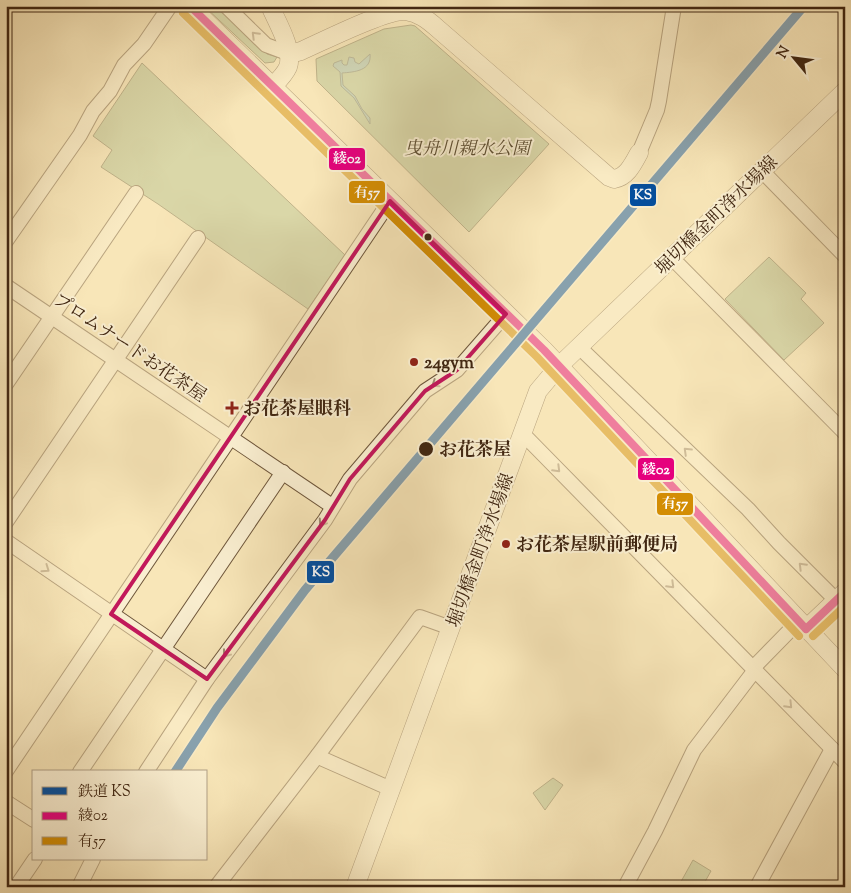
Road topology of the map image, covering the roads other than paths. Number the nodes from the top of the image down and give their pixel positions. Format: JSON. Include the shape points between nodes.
{"nodes":[{"id":1,"x":170,"y":6,"type":"edge"},
{"id":2,"x":190,"y":6,"type":"edge"},
{"id":3,"x":226,"y":6,"type":"edge"},
{"id":4,"x":270,"y":6,"type":"edge"},
{"id":5,"x":674,"y":6,"type":"edge"},
{"id":6,"x":404,"y":9,"type":"edge"},
{"id":7,"x":290,"y":54,"type":"junction"},
{"id":8,"x":273,"y":86,"type":"junction"},
{"id":9,"x":845,"y":91,"type":"edge"},
{"id":10,"x":639,"y":153,"type":"joint"},
{"id":11,"x":762,"y":171,"type":"junction"},
{"id":12,"x":136,"y":193,"type":"dead end"},
{"id":13,"x":390,"y":202,"type":"junction"},
{"id":14,"x":198,"y":238,"type":"dead end"},
{"id":15,"x":6,"y":241,"type":"edge"},
{"id":16,"x":845,"y":256,"type":"edge"},
{"id":17,"x":672,"y":258,"type":"junction"},
{"id":18,"x":6,"y":286,"type":"edge"},
{"id":19,"x":506,"y":314,"type":"junction"},
{"id":20,"x":52,"y":317,"type":"junction"},
{"id":21,"x":579,"y":347,"type":"junction"},
{"id":22,"x":115,"y":360,"type":"junction"},
{"id":23,"x":559,"y":366,"type":"junction"},
{"id":24,"x":6,"y":384,"type":"edge"},
{"id":25,"x":845,"y":433,"type":"edge"},
{"id":26,"x":523,"y":434,"type":"junction"},
{"id":27,"x":230,"y":437,"type":"junction"},
{"id":28,"x":283,"y":472,"type":"junction"},
{"id":29,"x":332,"y":506,"type":"junction"},
{"id":30,"x":6,"y":522,"type":"edge"},
{"id":31,"x":6,"y":541,"type":"edge"},
{"id":32,"x":842,"y":600,"type":"edge"},
{"id":33,"x":112,"y":614,"type":"junction"},
{"id":34,"x":803,"y":625,"type":"junction"},
{"id":35,"x":451,"y":628,"type":"junction"},
{"id":36,"x":163,"y":650,"type":"junction"},
{"id":37,"x":754,"y":669,"type":"junction"},
{"id":38,"x":845,"y":669,"type":"edge"},
{"id":39,"x":207,"y":679,"type":"junction"},
{"id":40,"x":832,"y":749,"type":"junction"},
{"id":41,"x":318,"y":755,"type":"junction"},
{"id":42,"x":845,"y":762,"type":"edge"},
{"id":43,"x":81,"y":770,"type":"edge"},
{"id":44,"x":147,"y":770,"type":"edge"},
{"id":45,"x":6,"y":771,"type":"edge"},
{"id":46,"x":391,"y":789,"type":"junction"},
{"id":47,"x":6,"y":802,"type":"edge"},
{"id":48,"x":32,"y":819,"type":"edge"},
{"id":49,"x":33,"y":860,"type":"edge"},
{"id":50,"x":92,"y":860,"type":"edge"},
{"id":51,"x":16,"y":887,"type":"edge"},
{"id":52,"x":79,"y":887,"type":"edge"},
{"id":53,"x":216,"y":887,"type":"edge"},
{"id":54,"x":355,"y":887,"type":"edge"},
{"id":55,"x":625,"y":887,"type":"edge"},
{"id":56,"x":757,"y":887,"type":"edge"}],
"edges":[{"from":1,"to":15,"type":"street","via":[[144,44],[124,65],[110,91],[93,111],[80,135]]},
{"from":2,"to":8,"type":"street"},
{"from":7,"to":3,"type":"street","one_way":true,"via":[[266,46]]},
{"from":4,"to":7,"type":"street"},
{"from":5,"to":10,"type":"street","via":[[659,101]]},
{"from":6,"to":7,"type":"street"},
{"from":6,"to":10,"type":"street","via":[[420,15],[437,28],[609,177],[623,176]]},
{"from":7,"to":8,"type":"street","via":[[285,72]]},
{"from":8,"to":13,"type":"street"},
{"from":9,"to":11,"type":"street","name":"堀切橋金町浄水場線"},
{"from":11,"to":16,"type":"street"},
{"from":11,"to":17,"type":"street","name":"堀切橋金町浄水場線"},
{"from":12,"to":20,"type":"street"},
{"from":13,"to":19,"type":"street"},
{"from":13,"to":27,"type":"street"},
{"from":14,"to":22,"type":"street"},
{"from":17,"to":21,"type":"street","name":"堀切橋金町浄水場線"},
{"from":17,"to":25,"type":"street"},
{"from":18,"to":20,"type":"street","name":"プロムナードお花茶屋"},
{"from":19,"to":23,"type":"street"},
{"from":19,"to":29,"type":"street","one_way":true,"via":[[457,370],[425,391],[350,479]]},
{"from":20,"to":22,"type":"street","name":"プロムナードお花茶屋"},
{"from":20,"to":24,"type":"street"},
{"from":21,"to":23,"type":"street","name":"堀切橋金町浄水場線"},
{"from":32,"to":21,"type":"street","one_way":true,"via":[[779,543],[748,509]]},
{"from":22,"to":27,"type":"street","name":"プロムナードお花茶屋"},
{"from":22,"to":30,"type":"street"},
{"from":23,"to":26,"type":"street","name":"堀切橋金町浄水場線","via":[[538,391]]},
{"from":23,"to":34,"type":"street"},
{"from":26,"to":35,"type":"street","name":"堀切橋金町浄水場線"},
{"from":26,"to":37,"type":"street","one_way":true},
{"from":27,"to":28,"type":"street","name":"プロムナードお花茶屋"},
{"from":27,"to":33,"type":"street"},
{"from":28,"to":29,"type":"street","name":"プロムナードお花茶屋"},
{"from":28,"to":36,"type":"street"},
{"from":29,"to":39,"type":"street","one_way":true,"via":[[325,520]]},
{"from":31,"to":33,"type":"street","one_way":true},
{"from":32,"to":34,"type":"street"},
{"from":33,"to":36,"type":"street"},
{"from":33,"to":45,"type":"street"},
{"from":34,"to":37,"type":"street"},
{"from":34,"to":38,"type":"street"},
{"from":35,"to":41,"type":"street","via":[[420,617]]},
{"from":35,"to":46,"type":"street","name":"堀切橋金町浄水場線"},
{"from":36,"to":39,"type":"street"},
{"from":36,"to":43,"type":"street"},
{"from":37,"to":40,"type":"street","one_way":true},
{"from":37,"to":55,"type":"street","via":[[694,750]]},
{"from":39,"to":44,"type":"street"},
{"from":40,"to":42,"type":"street"},
{"from":40,"to":56,"type":"street"},
{"from":41,"to":46,"type":"street"},
{"from":41,"to":53,"type":"street"},
{"from":46,"to":54,"type":"street","name":"堀切橋金町浄水場線"},
{"from":47,"to":48,"type":"street"},
{"from":49,"to":51,"type":"street"},
{"from":50,"to":52,"type":"street"}]}
